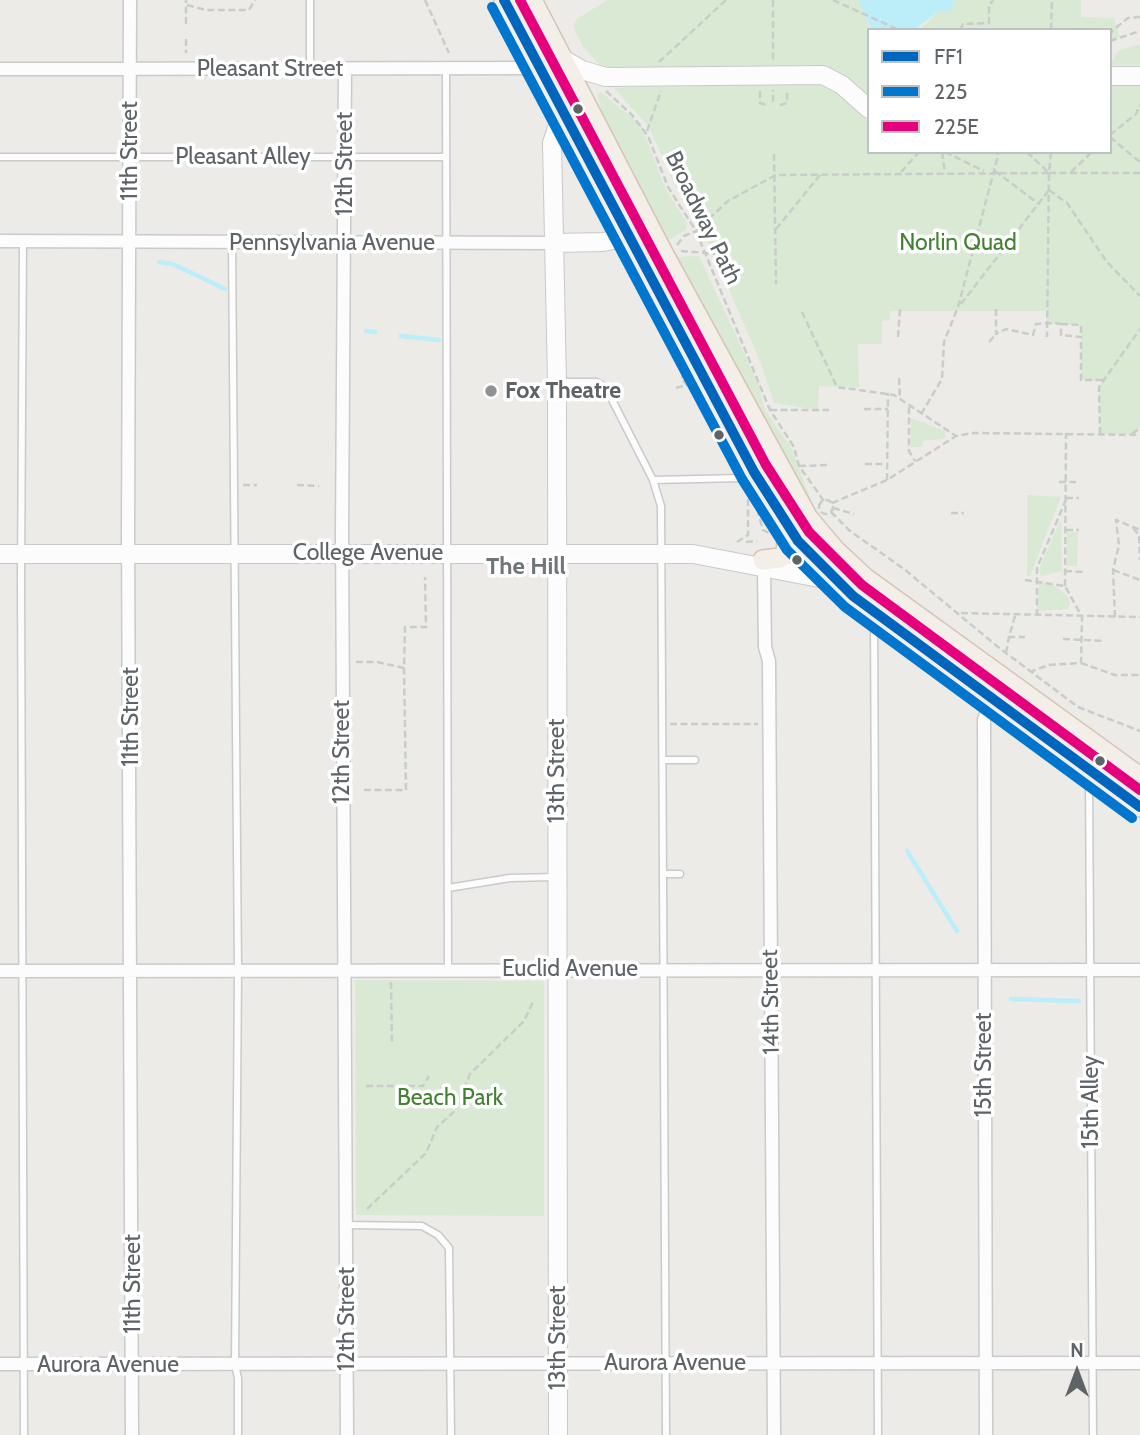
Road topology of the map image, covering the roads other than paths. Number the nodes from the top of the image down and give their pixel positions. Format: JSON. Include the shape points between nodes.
{"nodes":[{"id":1,"x":130,"y":0,"type":"edge"},
{"id":2,"x":310,"y":0,"type":"edge"},
{"id":3,"x":504,"y":0,"type":"edge"},
{"id":4,"x":532,"y":0,"type":"edge"},
{"id":5,"x":563,"y":59,"type":"junction"},
{"id":6,"x":541,"y":68,"type":"junction"},
{"id":7,"x":0,"y":69,"type":"edge"},
{"id":8,"x":130,"y":69,"type":"junction"},
{"id":9,"x":310,"y":69,"type":"junction"},
{"id":10,"x":345,"y":69,"type":"junction"},
{"id":11,"x":446,"y":69,"type":"junction"},
{"id":12,"x":1112,"y":76,"type":"edge"},
{"id":13,"x":1140,"y":76,"type":"edge"},
{"id":14,"x":580,"y":92,"type":"junction"},
{"id":15,"x":867,"y":107,"type":"edge"},
{"id":16,"x":563,"y":110,"type":"junction"},
{"id":17,"x":0,"y":157,"type":"edge"},
{"id":18,"x":131,"y":157,"type":"junction"},
{"id":19,"x":445,"y":157,"type":"junction"},
{"id":20,"x":345,"y":158,"type":"junction"},
{"id":21,"x":637,"y":202,"type":"junction"},
{"id":22,"x":628,"y":234,"type":"junction"},
{"id":23,"x":0,"y":241,"type":"edge"},
{"id":24,"x":23,"y":241,"type":"junction"},
{"id":25,"x":131,"y":243,"type":"junction"},
{"id":26,"x":232,"y":243,"type":"junction"},
{"id":27,"x":345,"y":243,"type":"junction"},
{"id":28,"x":445,"y":243,"type":"junction"},
{"id":29,"x":556,"y":243,"type":"junction"},
{"id":30,"x":557,"y":382,"type":"junction"},
{"id":31,"x":754,"y":472,"type":"junction"},
{"id":32,"x":653,"y":480,"type":"junction"},
{"id":33,"x":779,"y":531,"type":"junction"},
{"id":34,"x":445,"y":552,"type":"junction"},
{"id":35,"x":20,"y":553,"type":"junction"},
{"id":36,"x":128,"y":553,"type":"junction"},
{"id":37,"x":342,"y":553,"type":"junction"},
{"id":38,"x":557,"y":553,"type":"junction"},
{"id":39,"x":0,"y":554,"type":"edge"},
{"id":40,"x":235,"y":554,"type":"junction"},
{"id":41,"x":662,"y":554,"type":"junction"},
{"id":42,"x":762,"y":557,"type":"junction"},
{"id":43,"x":819,"y":565,"type":"junction"},
{"id":44,"x":865,"y":578,"type":"junction"},
{"id":45,"x":835,"y":581,"type":"junction"},
{"id":46,"x":874,"y":611,"type":"junction"},
{"id":47,"x":994,"y":698,"type":"junction"},
{"id":48,"x":663,"y":760,"type":"junction"},
{"id":49,"x":695,"y":760,"type":"dead end"},
{"id":50,"x":1090,"y":769,"type":"junction"},
{"id":51,"x":1140,"y":777,"type":"edge"},
{"id":52,"x":1140,"y":807,"type":"edge"},
{"id":53,"x":663,"y":874,"type":"junction"},
{"id":54,"x":680,"y":874,"type":"dead end"},
{"id":55,"x":557,"y":877,"type":"junction"},
{"id":56,"x":447,"y":888,"type":"junction"},
{"id":57,"x":344,"y":968,"type":"junction"},
{"id":58,"x":448,"y":968,"type":"junction"},
{"id":59,"x":557,"y":969,"type":"junction"},
{"id":60,"x":663,"y":969,"type":"junction"},
{"id":61,"x":771,"y":969,"type":"junction"},
{"id":62,"x":132,"y":970,"type":"junction"},
{"id":63,"x":877,"y":970,"type":"junction"},
{"id":64,"x":1090,"y":970,"type":"junction"},
{"id":65,"x":1140,"y":970,"type":"edge"},
{"id":66,"x":0,"y":971,"type":"edge"},
{"id":67,"x":22,"y":971,"type":"junction"},
{"id":68,"x":237,"y":971,"type":"junction"},
{"id":69,"x":984,"y":971,"type":"junction"},
{"id":70,"x":346,"y":1225,"type":"junction"},
{"id":71,"x":558,"y":1362,"type":"junction"},
{"id":72,"x":450,"y":1363,"type":"junction"},
{"id":73,"x":665,"y":1363,"type":"junction"},
{"id":74,"x":1140,"y":1363,"type":"edge"},
{"id":75,"x":0,"y":1364,"type":"edge"},
{"id":76,"x":24,"y":1364,"type":"junction"},
{"id":77,"x":132,"y":1364,"type":"junction"},
{"id":78,"x":775,"y":1364,"type":"junction"},
{"id":79,"x":877,"y":1364,"type":"junction"},
{"id":80,"x":986,"y":1364,"type":"junction"},
{"id":81,"x":1092,"y":1364,"type":"junction"},
{"id":82,"x":235,"y":1365,"type":"junction"},
{"id":83,"x":347,"y":1365,"type":"junction"},
{"id":84,"x":24,"y":1435,"type":"edge"},
{"id":85,"x":132,"y":1435,"type":"edge"},
{"id":86,"x":238,"y":1435,"type":"edge"},
{"id":87,"x":347,"y":1435,"type":"edge"},
{"id":88,"x":451,"y":1435,"type":"edge"},
{"id":89,"x":558,"y":1435,"type":"edge"},
{"id":90,"x":666,"y":1435,"type":"edge"},
{"id":91,"x":774,"y":1435,"type":"edge"},
{"id":92,"x":878,"y":1435,"type":"edge"},
{"id":93,"x":986,"y":1435,"type":"edge"},
{"id":94,"x":1093,"y":1435,"type":"edge"}],
"edges":[{"from":1,"to":8,"type":"street","name":"11th Street"},
{"from":2,"to":9,"type":"lane"},
{"from":3,"to":6,"type":"main road"},
{"from":4,"to":5,"type":"main road"},
{"from":5,"to":14,"type":"main road"},
{"from":5,"to":15,"type":"street","via":[[595,75],[823,75]]},
{"from":6,"to":11,"type":"street","name":"Pleasant Street"},
{"from":6,"to":14,"type":"main road","via":[[560,75]]},
{"from":6,"to":16,"type":"main road"},
{"from":7,"to":8,"type":"street","name":"Pleasant Street"},
{"from":8,"to":9,"type":"street","name":"Pleasant Street"},
{"from":8,"to":18,"type":"street","name":"11th Street"},
{"from":9,"to":10,"type":"street","name":"Pleasant Street"},
{"from":10,"to":11,"type":"street","name":"Pleasant Street"},
{"from":10,"to":20,"type":"street","name":"12th Street"},
{"from":11,"to":19,"type":"lane"},
{"from":12,"to":13,"type":"street"},
{"from":14,"to":21,"type":"main road"},
{"from":16,"to":22,"type":"main road"},
{"from":16,"to":29,"type":"street","name":"13th Street","via":[[552,144]]},
{"from":17,"to":18,"type":"lane","name":"Pleasant Alley"},
{"from":18,"to":20,"type":"lane","name":"Pleasant Alley"},
{"from":18,"to":25,"type":"street","name":"11th Street"},
{"from":19,"to":20,"type":"lane","name":"Pleasant Alley"},
{"from":19,"to":28,"type":"lane"},
{"from":20,"to":27,"type":"street","name":"12th Street"},
{"from":21,"to":22,"type":"street"},
{"from":21,"to":44,"type":"main road","via":[[797,501],[822,536]]},
{"from":22,"to":29,"type":"street","name":"Pennsylvania Avenue","via":[[603,242]]},
{"from":22,"to":31,"type":"main road"},
{"from":23,"to":24,"type":"street","name":"Pennsylvania Avenue"},
{"from":24,"to":25,"type":"street","name":"Pennsylvania Avenue"},
{"from":24,"to":35,"type":"lane"},
{"from":25,"to":26,"type":"street","name":"Pennsylvania Avenue"},
{"from":25,"to":36,"type":"street","name":"11th Street"},
{"from":26,"to":27,"type":"street","name":"Pennsylvania Avenue"},
{"from":26,"to":40,"type":"lane"},
{"from":27,"to":28,"type":"street","name":"Pennsylvania Avenue"},
{"from":27,"to":37,"type":"street","name":"12th Street"},
{"from":28,"to":29,"type":"street","name":"Pennsylvania Avenue"},
{"from":28,"to":34,"type":"lane"},
{"from":29,"to":30,"type":"street","name":"13th Street"},
{"from":30,"to":32,"type":"lane","via":[[602,384]]},
{"from":30,"to":38,"type":"street","name":"13th Street"},
{"from":31,"to":32,"type":"lane","via":[[741,478]]},
{"from":31,"to":33,"type":"main road"},
{"from":32,"to":41,"type":"lane","via":[[661,506]]},
{"from":33,"to":42,"type":"main road","via":[[786,553],[780,558]]},
{"from":33,"to":43,"type":"main road"},
{"from":34,"to":37,"type":"street","name":"College Avenue"},
{"from":34,"to":38,"type":"street","name":"College Avenue"},
{"from":34,"to":56,"type":"lane"},
{"from":35,"to":36,"type":"street","name":"College Avenue"},
{"from":35,"to":39,"type":"street","name":"College Avenue"},
{"from":35,"to":67,"type":"lane"},
{"from":36,"to":40,"type":"street","name":"College Avenue"},
{"from":36,"to":62,"type":"street","name":"11th Street"},
{"from":37,"to":40,"type":"street","name":"College Avenue"},
{"from":37,"to":57,"type":"street","name":"12th Street"},
{"from":38,"to":41,"type":"street","name":"College Avenue"},
{"from":38,"to":55,"type":"street","name":"13th Street"},
{"from":40,"to":68,"type":"lane"},
{"from":41,"to":42,"type":"street","name":"College Avenue","via":[[736,560]]},
{"from":41,"to":48,"type":"lane"},
{"from":42,"to":43,"type":"street","name":"College Avenue"},
{"from":42,"to":45,"type":"street","name":"College Avenue"},
{"from":42,"to":61,"type":"street","name":"14th Street","via":[[769,661]]},
{"from":43,"to":44,"type":"main road"},
{"from":43,"to":45,"type":"main road"},
{"from":44,"to":51,"type":"main road"},
{"from":45,"to":46,"type":"main road"},
{"from":46,"to":47,"type":"main road"},
{"from":46,"to":63,"type":"lane"},
{"from":47,"to":50,"type":"main road"},
{"from":47,"to":69,"type":"street","name":"15th Street","via":[[984,719]]},
{"from":48,"to":49,"type":"lane"},
{"from":48,"to":53,"type":"lane"},
{"from":50,"to":52,"type":"main road"},
{"from":50,"to":64,"type":"lane","name":"15th Alley"},
{"from":53,"to":54,"type":"lane"},
{"from":53,"to":60,"type":"lane"},
{"from":55,"to":56,"type":"lane","via":[[510,878]]},
{"from":55,"to":59,"type":"street","name":"13th Street"},
{"from":56,"to":58,"type":"lane"},
{"from":57,"to":58,"type":"street","name":"Euclid Avenue"},
{"from":57,"to":68,"type":"street","name":"Euclid Avenue"},
{"from":57,"to":70,"type":"street","name":"12th Street"},
{"from":58,"to":59,"type":"street","name":"Euclid Avenue"},
{"from":59,"to":60,"type":"street","name":"Euclid Avenue"},
{"from":59,"to":71,"type":"street","name":"13th Street"},
{"from":60,"to":61,"type":"street","name":"Euclid Avenue"},
{"from":60,"to":73,"type":"lane"},
{"from":61,"to":63,"type":"street","name":"Euclid Avenue"},
{"from":61,"to":78,"type":"street","name":"14th Street"},
{"from":62,"to":67,"type":"street","name":"Euclid Avenue"},
{"from":62,"to":68,"type":"street","name":"Euclid Avenue"},
{"from":62,"to":77,"type":"street","name":"11th Street"},
{"from":63,"to":69,"type":"street","name":"Euclid Avenue"},
{"from":63,"to":79,"type":"lane"},
{"from":64,"to":65,"type":"street","name":"Euclid Avenue"},
{"from":64,"to":69,"type":"street","name":"Euclid Avenue"},
{"from":64,"to":81,"type":"lane","name":"15th Alley"},
{"from":66,"to":67,"type":"street","name":"Euclid Avenue"},
{"from":67,"to":76,"type":"lane"},
{"from":68,"to":82,"type":"lane"},
{"from":69,"to":80,"type":"street","name":"15th Street"},
{"from":70,"to":72,"type":"lane","via":[[422,1226],[445,1242],[451,1261]]},
{"from":70,"to":83,"type":"street","name":"12th Street"},
{"from":71,"to":72,"type":"street","name":"Aurora Avenue"},
{"from":71,"to":73,"type":"street","name":"Aurora Avenue"},
{"from":71,"to":89,"type":"street","name":"13th Street"},
{"from":72,"to":83,"type":"street","name":"Aurora Avenue"},
{"from":72,"to":88,"type":"lane"},
{"from":73,"to":78,"type":"street","name":"Aurora Avenue"},
{"from":73,"to":90,"type":"lane"},
{"from":74,"to":81,"type":"street","name":"Aurora Avenue"},
{"from":75,"to":76,"type":"street","name":"Aurora Avenue"},
{"from":76,"to":77,"type":"street","name":"Aurora Avenue"},
{"from":76,"to":84,"type":"lane"},
{"from":77,"to":82,"type":"street","name":"Aurora Avenue"},
{"from":77,"to":85,"type":"street","name":"11th Street"},
{"from":78,"to":79,"type":"street","name":"Aurora Avenue"},
{"from":78,"to":91,"type":"street","name":"14th Street"},
{"from":79,"to":80,"type":"street","name":"Aurora Avenue"},
{"from":79,"to":92,"type":"lane"},
{"from":80,"to":81,"type":"street","name":"Aurora Avenue"},
{"from":80,"to":93,"type":"street","name":"15th Street"},
{"from":81,"to":94,"type":"lane","name":"15th Alley"},
{"from":82,"to":83,"type":"street","name":"Aurora Avenue"},
{"from":82,"to":86,"type":"lane"},
{"from":83,"to":87,"type":"street","name":"12th Street"}]}
